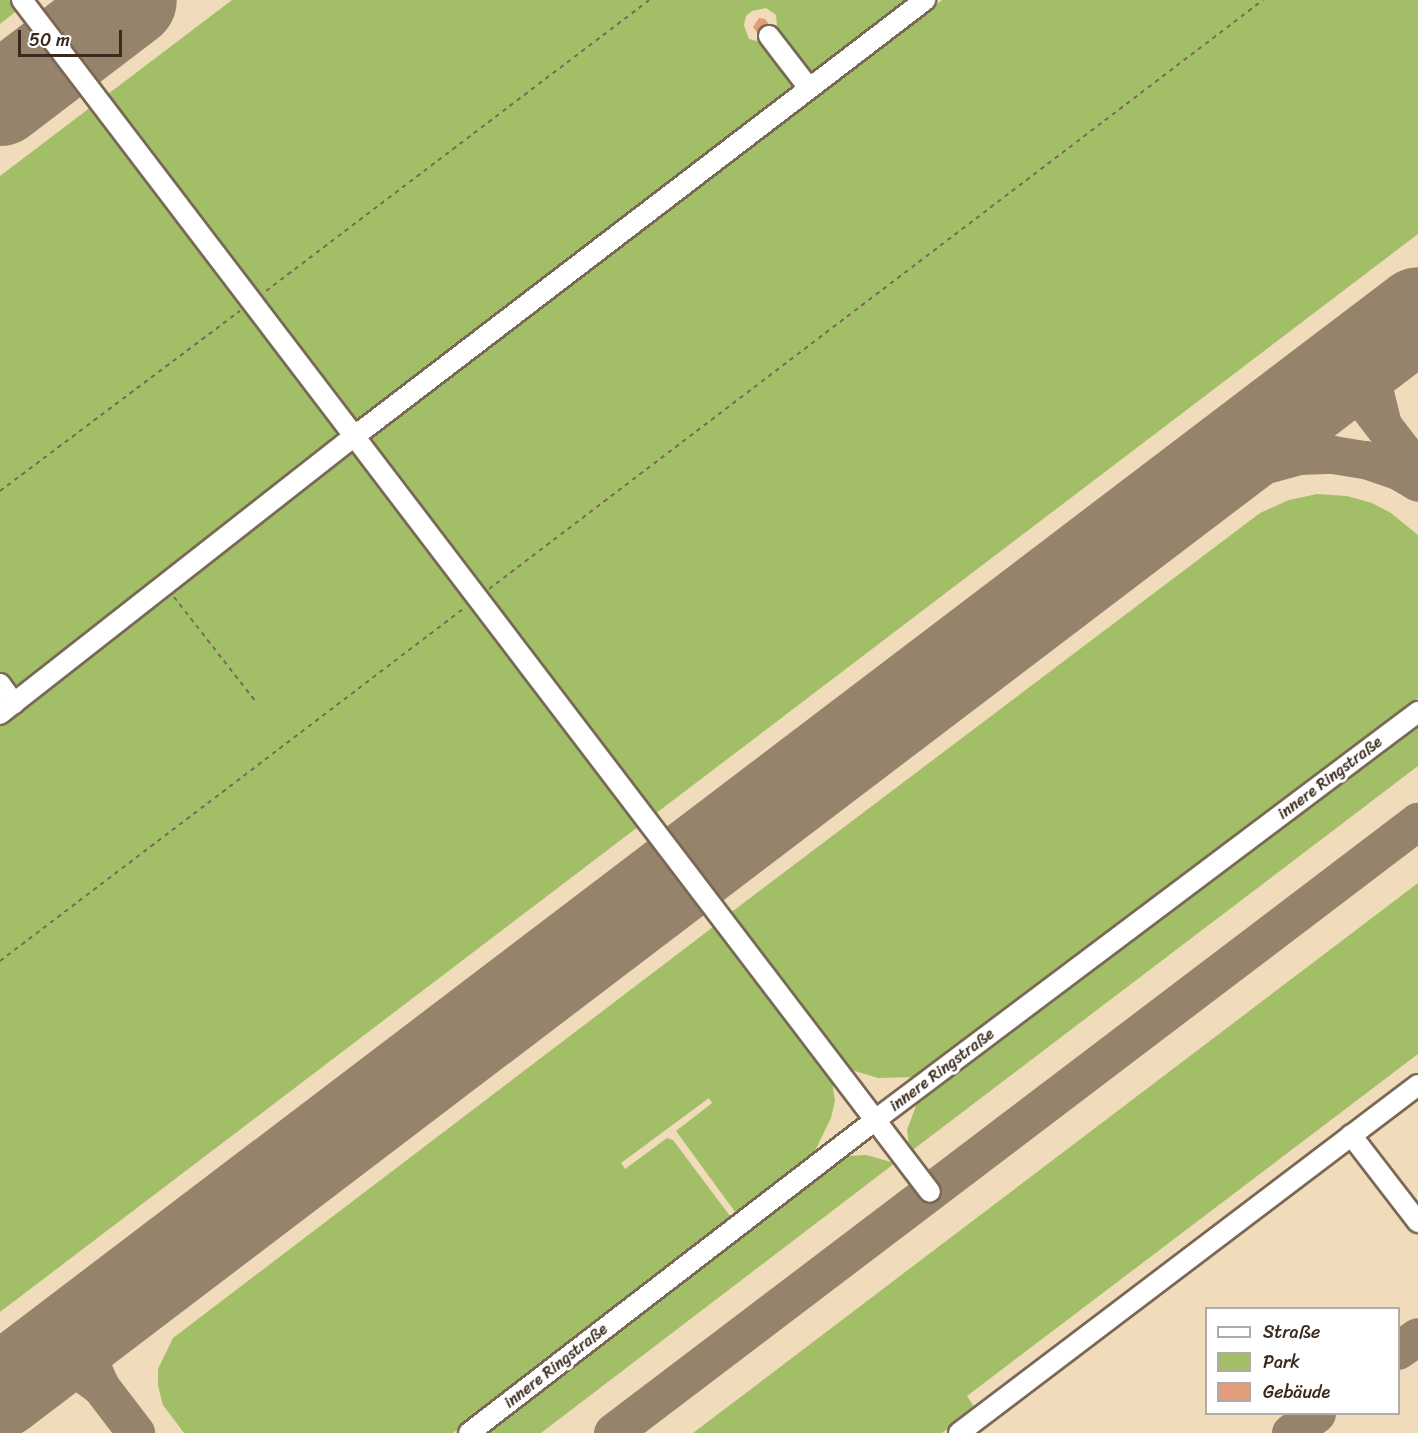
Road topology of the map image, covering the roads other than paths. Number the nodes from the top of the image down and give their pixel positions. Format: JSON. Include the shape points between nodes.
{"nodes":[{"id":1,"x":22,"y":0,"type":"edge"},
{"id":2,"x":925,"y":0,"type":"edge"},
{"id":3,"x":769,"y":36,"type":"dead end"},
{"id":4,"x":809,"y":88,"type":"junction"},
{"id":5,"x":355,"y":436,"type":"junction"},
{"id":6,"x":0,"y":684,"type":"edge"},
{"id":7,"x":7,"y":708,"type":"edge"},
{"id":8,"x":1418,"y":712,"type":"edge"},
{"id":9,"x":1418,"y":1085,"type":"edge"},
{"id":10,"x":874,"y":1121,"type":"junction"},
{"id":11,"x":1351,"y":1136,"type":"junction"},
{"id":12,"x":930,"y":1192,"type":"dead end"},
{"id":13,"x":1418,"y":1222,"type":"edge"},
{"id":14,"x":469,"y":1433,"type":"edge"},
{"id":15,"x":959,"y":1433,"type":"edge"}],
"edges":[{"from":1,"to":5,"type":"lane"},
{"from":2,"to":4,"type":"lane"},
{"from":3,"to":4,"type":"lane"},
{"from":4,"to":5,"type":"lane"},
{"from":5,"to":7,"type":"lane"},
{"from":5,"to":10,"type":"lane"},
{"from":6,"to":7,"type":"lane"},
{"from":8,"to":10,"type":"lane","name":"innere Ringstraße"},
{"from":9,"to":11,"type":"lane"},
{"from":10,"to":12,"type":"lane"},
{"from":10,"to":14,"type":"lane","name":"innere Ringstraße"},
{"from":11,"to":13,"type":"lane"},
{"from":11,"to":15,"type":"lane"}]}
